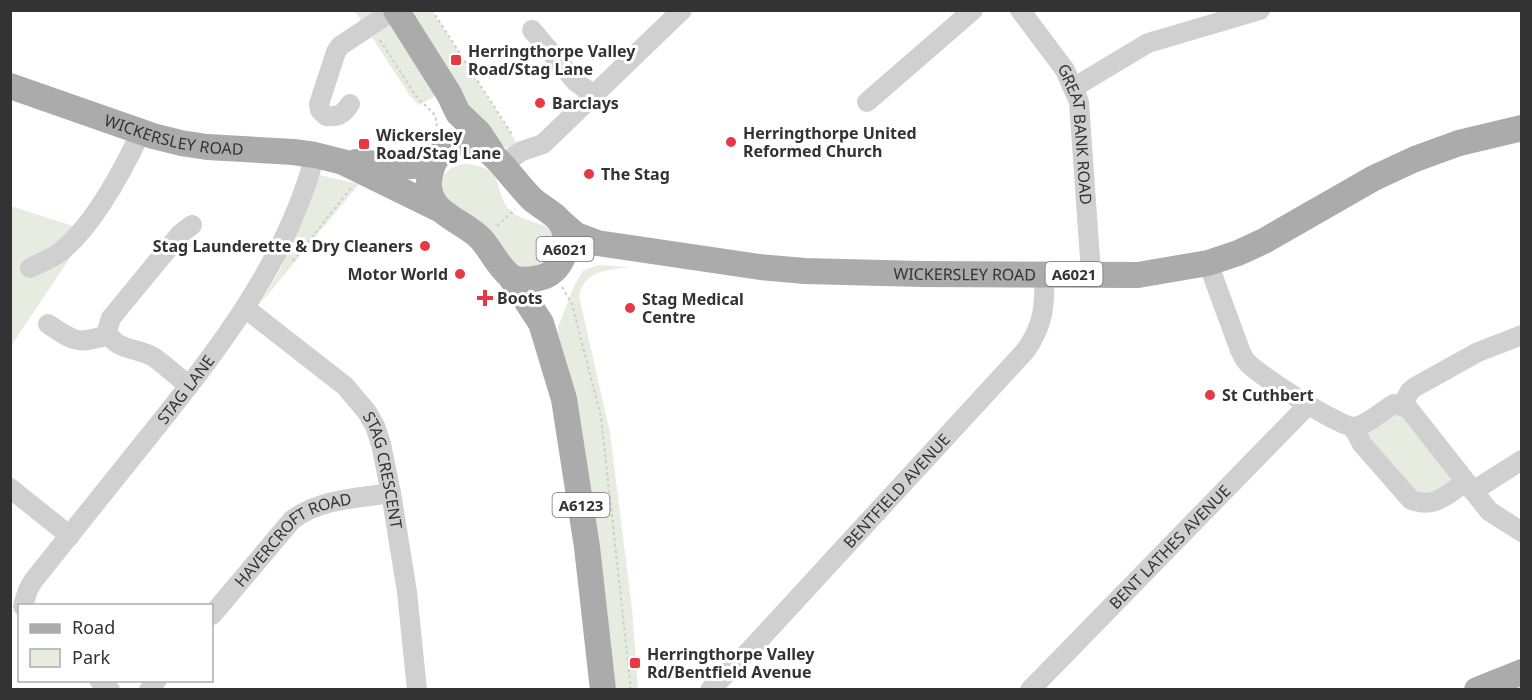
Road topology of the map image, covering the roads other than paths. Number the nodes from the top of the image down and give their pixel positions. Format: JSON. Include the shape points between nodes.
{"nodes":[{"id":1,"x":395,"y":10,"type":"edge"},
{"id":2,"x":682,"y":10,"type":"edge"},
{"id":3,"x":973,"y":10,"type":"edge"},
{"id":4,"x":1020,"y":10,"type":"edge"},
{"id":5,"x":1260,"y":10,"type":"edge"},
{"id":6,"x":1213,"y":17,"type":"edge"},
{"id":7,"x":532,"y":30,"type":"dead end"},
{"id":8,"x":10,"y":86,"type":"edge"},
{"id":9,"x":1073,"y":88,"type":"junction"},
{"id":10,"x":594,"y":95,"type":"junction"},
{"id":11,"x":867,"y":102,"type":"dead end"},
{"id":12,"x":350,"y":104,"type":"dead end"},
{"id":13,"x":458,"y":113,"type":"junction"},
{"id":14,"x":1521,"y":128,"type":"edge"},
{"id":15,"x":141,"y":132,"type":"junction"},
{"id":16,"x":437,"y":148,"type":"junction"},
{"id":17,"x":315,"y":155,"type":"junction"},
{"id":18,"x":506,"y":158,"type":"junction"},
{"id":19,"x":354,"y":167,"type":"junction"},
{"id":20,"x":439,"y":209,"type":"junction"},
{"id":21,"x":561,"y":222,"type":"junction"},
{"id":22,"x":192,"y":225,"type":"dead end"},
{"id":23,"x":597,"y":243,"type":"junction"},
{"id":24,"x":1208,"y":263,"type":"junction"},
{"id":25,"x":30,"y":268,"type":"dead end"},
{"id":26,"x":555,"y":269,"type":"junction"},
{"id":27,"x":1091,"y":273,"type":"junction"},
{"id":28,"x":1044,"y":274,"type":"junction"},
{"id":29,"x":510,"y":276,"type":"junction"},
{"id":30,"x":245,"y":308,"type":"junction"},
{"id":31,"x":541,"y":323,"type":"junction"},
{"id":32,"x":48,"y":324,"type":"dead end"},
{"id":33,"x":109,"y":335,"type":"junction"},
{"id":34,"x":1521,"y":335,"type":"edge"},
{"id":35,"x":189,"y":386,"type":"junction"},
{"id":36,"x":1308,"y":405,"type":"junction"},
{"id":37,"x":1402,"y":405,"type":"junction"},
{"id":38,"x":1353,"y":427,"type":"junction"},
{"id":39,"x":1521,"y":460,"type":"edge"},
{"id":40,"x":1469,"y":487,"type":"junction"},
{"id":41,"x":10,"y":488,"type":"edge"},
{"id":42,"x":391,"y":493,"type":"junction"},
{"id":43,"x":1521,"y":532,"type":"edge"},
{"id":44,"x":70,"y":536,"type":"junction"},
{"id":45,"x":24,"y":604,"type":"edge"},
{"id":46,"x":213,"y":614,"type":"edge"},
{"id":47,"x":1521,"y":672,"type":"edge"},
{"id":48,"x":417,"y":690,"type":"edge"},
{"id":49,"x":603,"y":690,"type":"edge"},
{"id":50,"x":710,"y":690,"type":"edge"},
{"id":51,"x":1030,"y":690,"type":"edge"},
{"id":52,"x":1477,"y":690,"type":"edge"}],
"edges":[{"from":1,"to":12,"type":"street","via":[[336,52],[320,110],[326,116],[337,117]]},
{"from":1,"to":13,"type":"main road"},
{"from":2,"to":10,"type":"street"},
{"from":3,"to":11,"type":"street"},
{"from":4,"to":9,"type":"street","name":"GREAT BANK ROAD","via":[[1065,70]]},
{"from":5,"to":6,"type":"street"},
{"from":6,"to":9,"type":"street","via":[[1148,43]]},
{"from":7,"to":10,"type":"street","via":[[576,82]]},
{"from":8,"to":15,"type":"main road","name":"WICKERSLEY ROAD","number":"A6021"},
{"from":9,"to":27,"type":"street","name":"GREAT BANK ROAD","via":[[1081,117]]},
{"from":10,"to":18,"type":"street","via":[[543,144]]},
{"from":13,"to":16,"type":"main road"},
{"from":13,"to":18,"type":"main road"},
{"from":14,"to":24,"type":"main road","name":"WICKERSLEY ROAD","number":"A6021","via":[[1415,159],[1264,241]]},
{"from":15,"to":17,"type":"main road","name":"WICKERSLEY ROAD","number":"A6021","via":[[207,147]]},
{"from":15,"to":25,"type":"street","via":[[96,212],[59,254]]},
{"from":16,"to":18,"type":"main road","number":"A6021","via":[[471,141]]},
{"from":16,"to":19,"type":"main road","name":"WICKERSLEY ROAD","number":"A6021","via":[[423,166]]},
{"from":16,"to":20,"type":"main road","via":[[429,189]]},
{"from":17,"to":19,"type":"main road","name":"WICKERSLEY ROAD","number":"A6021"},
{"from":17,"to":30,"type":"street","name":"STAG LANE","via":[[293,221]]},
{"from":18,"to":21,"type":"main road","number":"A6021","via":[[529,195]]},
{"from":19,"to":20,"type":"main road","name":"WICKERSLEY ROAD","number":"A6021"},
{"from":20,"to":29,"type":"main road","number":"A6021","via":[[480,237]]},
{"from":21,"to":23,"type":"main road","name":"WICKERSLEY ROAD","number":"A6021","via":[[576,235]]},
{"from":21,"to":26,"type":"main road","number":"A6021","via":[[566,244]]},
{"from":22,"to":33,"type":"street","via":[[180,234],[111,318]]},
{"from":23,"to":26,"type":"main road","number":"A6021","via":[[574,253]]},
{"from":23,"to":28,"type":"main road","name":"WICKERSLEY ROAD","number":"A6021","via":[[805,271]]},
{"from":24,"to":27,"type":"main road","name":"WICKERSLEY ROAD","number":"A6021","via":[[1138,275]]},
{"from":24,"to":36,"type":"street","via":[[1247,362]]},
{"from":26,"to":29,"type":"main road","number":"A6021","via":[[542,278],[521,280]]},
{"from":26,"to":31,"type":"main road","number":"A6123"},
{"from":27,"to":28,"type":"main road","name":"WICKERSLEY ROAD","number":"A6021"},
{"from":28,"to":50,"type":"street","name":"BENTFIELD AVENUE","via":[[1042,318],[1026,350]]},
{"from":29,"to":31,"type":"main road","number":"A6123"},
{"from":30,"to":35,"type":"street","name":"STAG LANE"},
{"from":30,"to":42,"type":"street","name":"STAG CRESCENT","via":[[357,398],[375,426]]},
{"from":31,"to":49,"type":"main road","number":"A6123","via":[[564,399],[571,440]]},
{"from":32,"to":33,"type":"street","via":[[73,341]]},
{"from":33,"to":35,"type":"street","via":[[124,347],[154,357]]},
{"from":34,"to":37,"type":"street","via":[[1478,352],[1415,387]]},
{"from":35,"to":44,"type":"street","name":"STAG LANE"},
{"from":36,"to":38,"type":"street"},
{"from":36,"to":51,"type":"street","name":"BENT LATHES AVENUE"},
{"from":37,"to":38,"type":"street","via":[[1394,404]]},
{"from":37,"to":40,"type":"street","via":[[1412,412]]},
{"from":38,"to":40,"type":"street","via":[[1362,444],[1411,500],[1430,504]]},
{"from":39,"to":40,"type":"street"},
{"from":40,"to":43,"type":"street","via":[[1489,511]]},
{"from":41,"to":44,"type":"street"},
{"from":42,"to":46,"type":"street","name":"HAVERCROFT ROAD","via":[[301,512]]},
{"from":42,"to":48,"type":"street","name":"STAG CRESCENT"},
{"from":44,"to":45,"type":"street","name":"STAG LANE","via":[[28,590]]},
{"from":47,"to":52,"type":"main road"}]}
